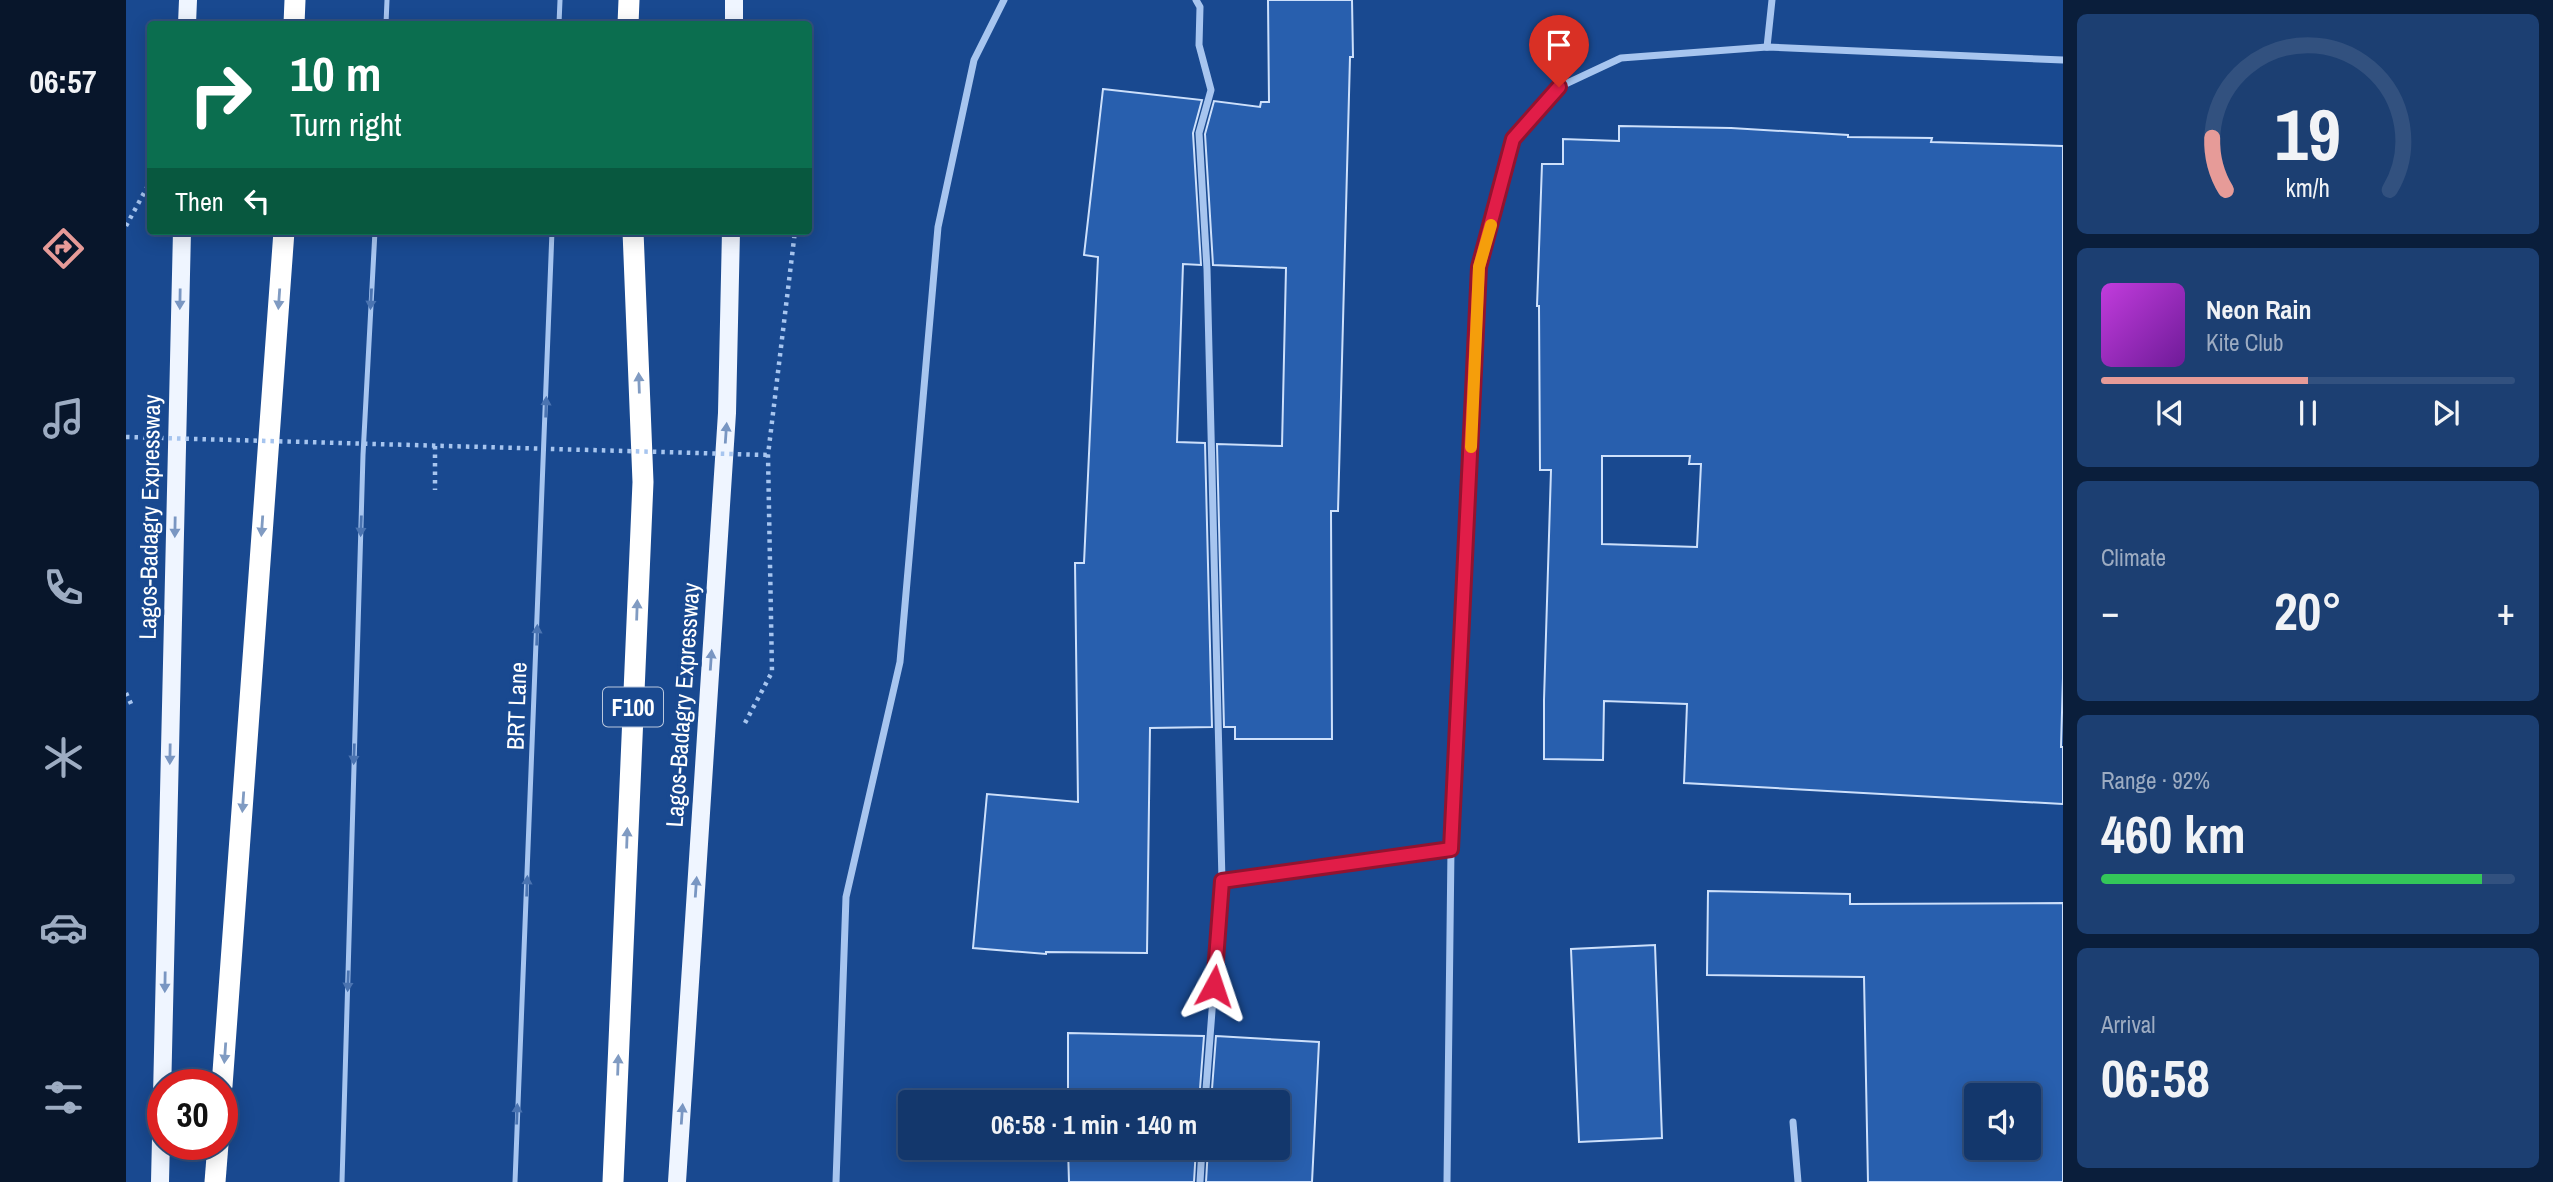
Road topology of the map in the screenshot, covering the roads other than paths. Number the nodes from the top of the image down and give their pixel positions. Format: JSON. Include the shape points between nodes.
{"nodes":[{"id":1,"x":188,"y":0,"type":"edge"},
{"id":2,"x":295,"y":0,"type":"edge"},
{"id":3,"x":387,"y":0,"type":"edge"},
{"id":4,"x":560,"y":0,"type":"edge"},
{"id":5,"x":629,"y":0,"type":"edge"},
{"id":6,"x":734,"y":0,"type":"edge"},
{"id":7,"x":1004,"y":0,"type":"edge"},
{"id":8,"x":1196,"y":0,"type":"edge"},
{"id":9,"x":1772,"y":0,"type":"edge"},
{"id":10,"x":187,"y":21,"type":"edge"},
{"id":11,"x":294,"y":21,"type":"edge"},
{"id":12,"x":386,"y":21,"type":"edge"},
{"id":13,"x":559,"y":21,"type":"edge"},
{"id":14,"x":628,"y":21,"type":"edge"},
{"id":15,"x":734,"y":21,"type":"edge"},
{"id":16,"x":1767,"y":47,"type":"junction"},
{"id":17,"x":2063,"y":60,"type":"edge"},
{"id":18,"x":182,"y":235,"type":"edge"},
{"id":19,"x":284,"y":235,"type":"edge"},
{"id":20,"x":375,"y":235,"type":"edge"},
{"id":21,"x":552,"y":235,"type":"edge"},
{"id":22,"x":633,"y":235,"type":"edge"},
{"id":23,"x":731,"y":235,"type":"edge"},
{"id":24,"x":1451,"y":849,"type":"junction"},
{"id":25,"x":1222,"y":881,"type":"junction"},
{"id":26,"x":223,"y":1069,"type":"edge"},
{"id":27,"x":1206,"y":1090,"type":"edge"},
{"id":28,"x":1793,"y":1122,"type":"dead end"},
{"id":29,"x":217,"y":1160,"type":"edge"},
{"id":30,"x":1201,"y":1160,"type":"edge"},
{"id":31,"x":160,"y":1182,"type":"edge"},
{"id":32,"x":215,"y":1182,"type":"edge"},
{"id":33,"x":342,"y":1182,"type":"edge"},
{"id":34,"x":515,"y":1182,"type":"edge"},
{"id":35,"x":612,"y":1182,"type":"edge"},
{"id":36,"x":677,"y":1182,"type":"edge"},
{"id":37,"x":836,"y":1182,"type":"edge"},
{"id":38,"x":1200,"y":1182,"type":"edge"},
{"id":39,"x":1447,"y":1182,"type":"edge"},
{"id":40,"x":1798,"y":1182,"type":"edge"}],
"edges":[{"from":1,"to":10,"type":"main road"},
{"from":2,"to":11,"type":"highway"},
{"from":3,"to":12,"type":"lane"},
{"from":4,"to":13,"type":"lane"},
{"from":5,"to":14,"type":"highway"},
{"from":6,"to":15,"type":"main road"},
{"from":7,"to":37,"type":"street","via":[[974,60],[938,227],[900,662],[846,897]]},
{"from":8,"to":25,"type":"street","via":[[1200,7],[1199,46],[1211,90],[1199,133],[1207,269]]},
{"from":9,"to":16,"type":"street"},
{"from":16,"to":17,"type":"street"},
{"from":16,"to":24,"type":"street","via":[[1621,58],[1559,87],[1513,139],[1479,267]]},
{"from":18,"to":31,"type":"main road","name":"Lagos-Badagry Expressway","one_way":true},
{"from":19,"to":26,"type":"highway","one_way":true},
{"from":20,"to":33,"type":"lane","one_way":true,"via":[[363,455]]},
{"from":34,"to":21,"type":"lane","name":"BRT Lane","one_way":true},
{"from":35,"to":22,"type":"highway","name":"Lagos-Badagry Expressway","number":"F100","one_way":true,"via":[[643,482]]},
{"from":36,"to":23,"type":"main road","name":"Lagos-Badagry Expressway","one_way":true,"via":[[727,413]]},
{"from":24,"to":25,"type":"street"},
{"from":24,"to":39,"type":"street"},
{"from":25,"to":27,"type":"street"},
{"from":28,"to":40,"type":"street"},
{"from":29,"to":32,"type":"highway"},
{"from":30,"to":38,"type":"street"}]}
